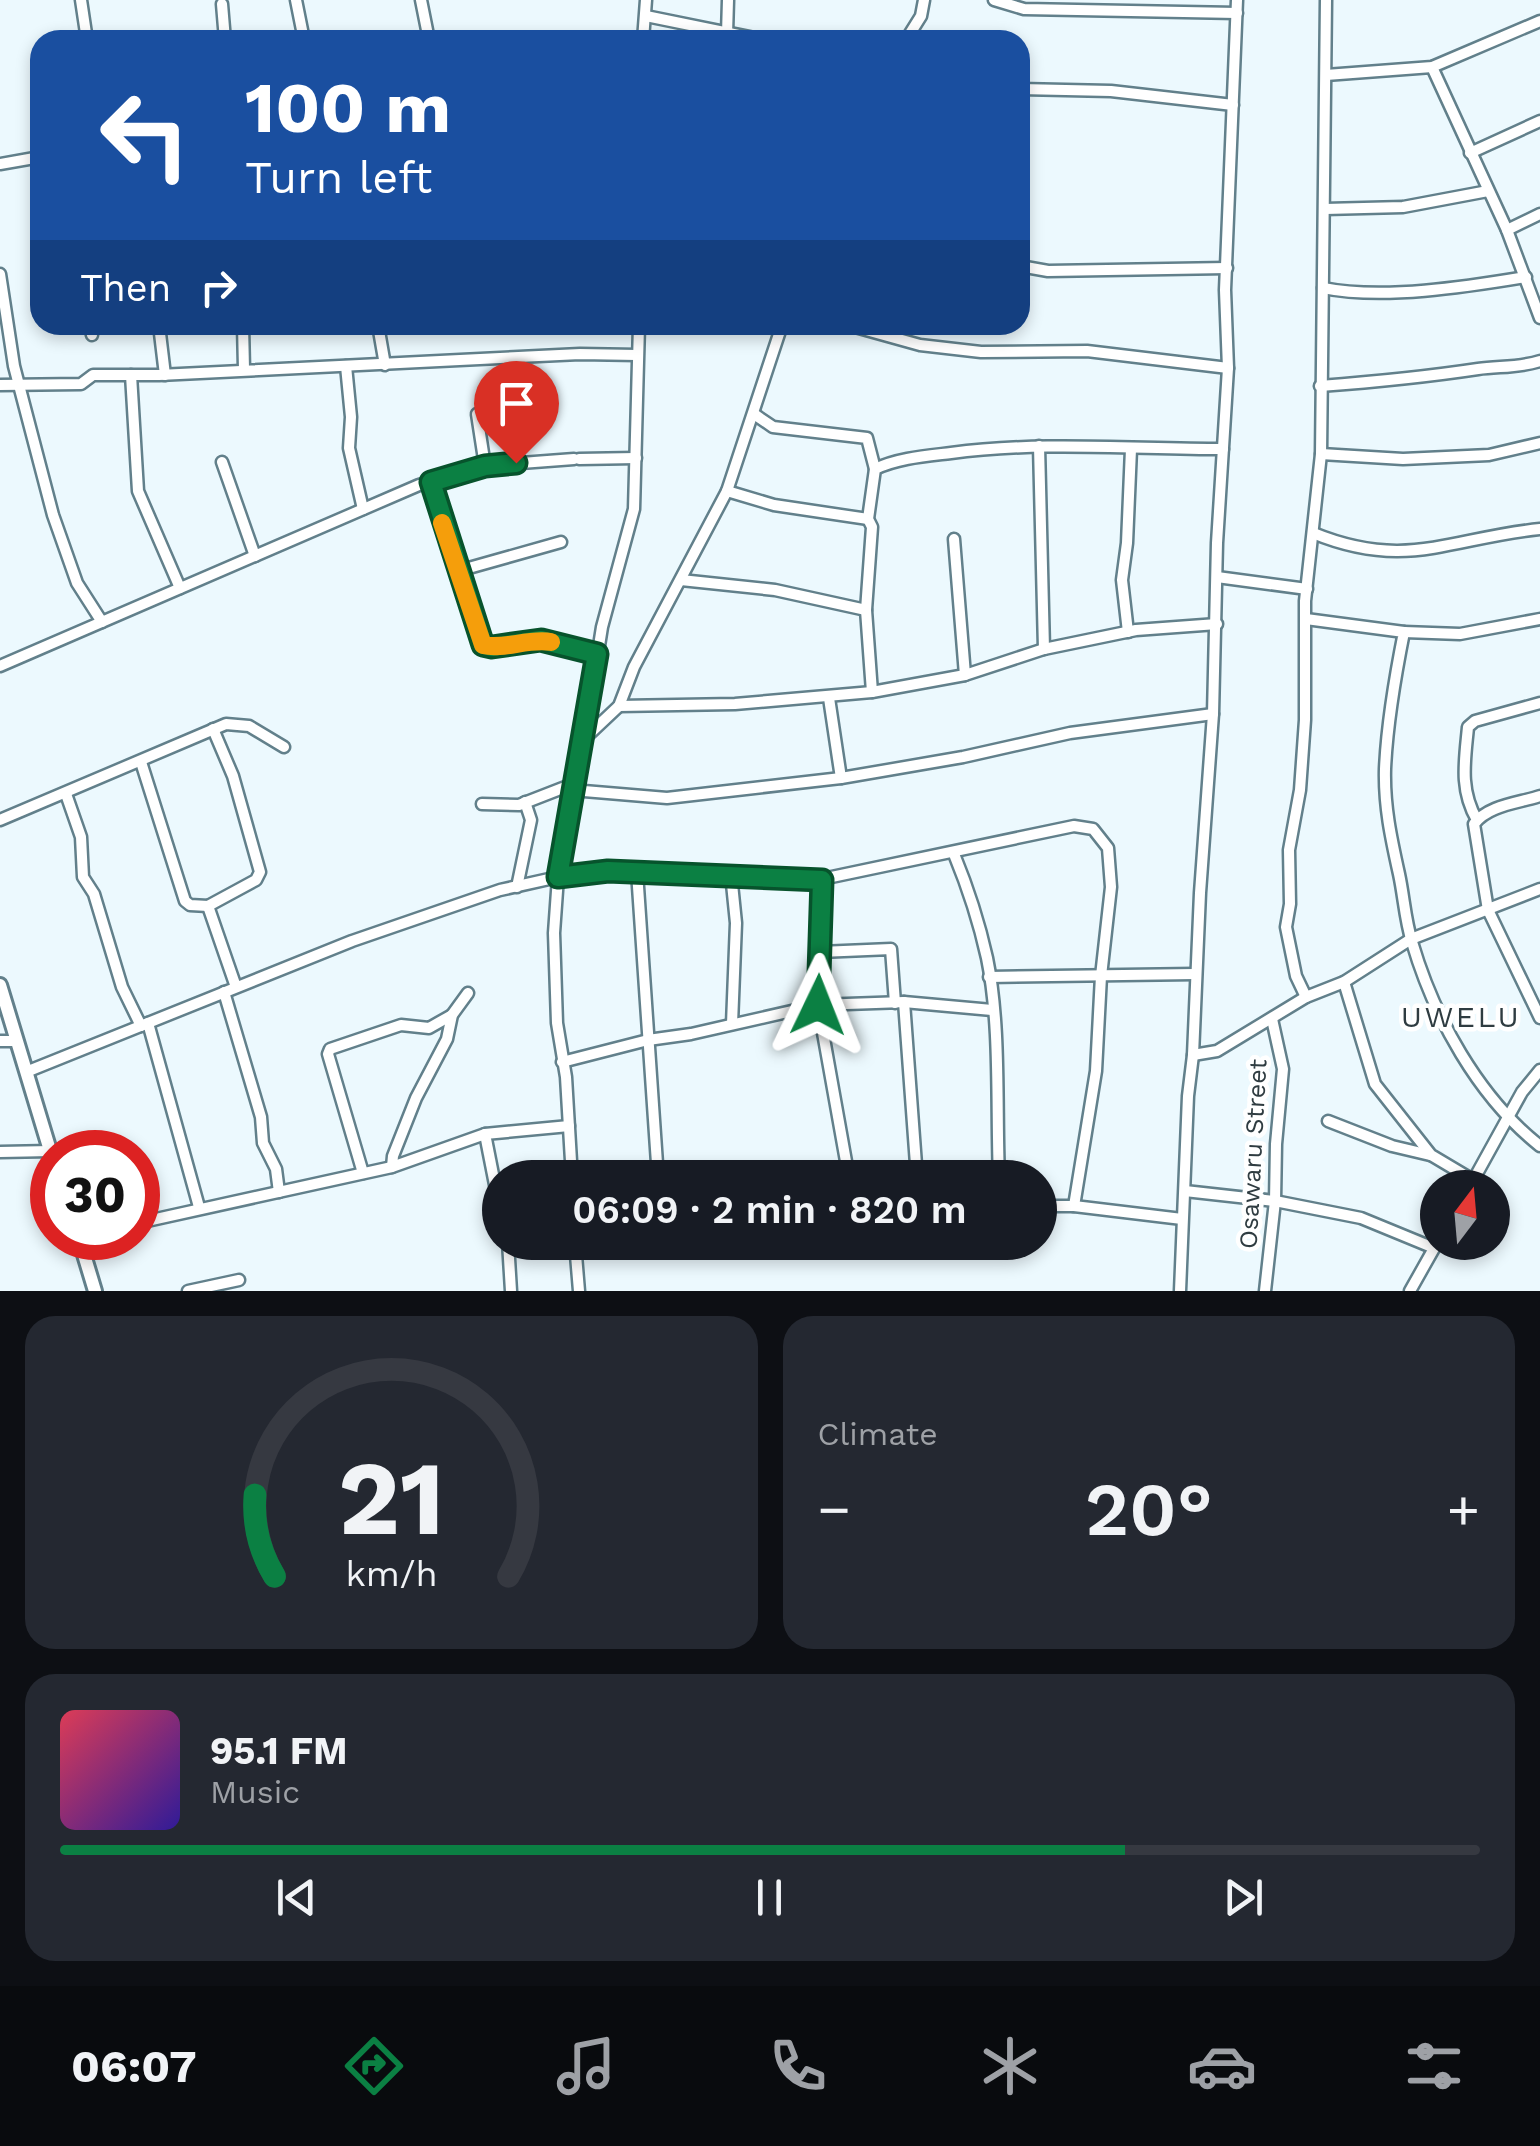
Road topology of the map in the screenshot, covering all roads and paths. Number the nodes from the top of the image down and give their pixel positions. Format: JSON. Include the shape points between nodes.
{"nodes":[{"id":1,"x":81,"y":0,"type":"edge"},
{"id":2,"x":296,"y":0,"type":"edge"},
{"id":3,"x":422,"y":0,"type":"edge"},
{"id":4,"x":646,"y":0,"type":"edge"},
{"id":5,"x":728,"y":0,"type":"edge"},
{"id":6,"x":924,"y":0,"type":"edge"},
{"id":7,"x":994,"y":0,"type":"edge"},
{"id":8,"x":1237,"y":0,"type":"edge"},
{"id":9,"x":1326,"y":0,"type":"edge"},
{"id":10,"x":222,"y":4,"type":"dead end"},
{"id":11,"x":1237,"y":13,"type":"junction"},
{"id":12,"x":646,"y":16,"type":"junction"},
{"id":13,"x":1540,"y":21,"type":"edge"},
{"id":14,"x":86,"y":30,"type":"edge"},
{"id":15,"x":224,"y":30,"type":"edge"},
{"id":16,"x":302,"y":30,"type":"edge"},
{"id":17,"x":427,"y":30,"type":"edge"},
{"id":18,"x":644,"y":30,"type":"edge"},
{"id":19,"x":708,"y":30,"type":"edge"},
{"id":20,"x":726,"y":30,"type":"edge"},
{"id":21,"x":912,"y":30,"type":"edge"},
{"id":22,"x":1432,"y":67,"type":"junction"},
{"id":23,"x":1326,"y":75,"type":"junction"},
{"id":24,"x":1030,"y":89,"type":"edge"},
{"id":25,"x":1233,"y":105,"type":"junction"},
{"id":26,"x":1540,"y":121,"type":"edge"},
{"id":27,"x":1470,"y":153,"type":"junction"},
{"id":28,"x":30,"y":158,"type":"edge"},
{"id":29,"x":0,"y":164,"type":"edge"},
{"id":30,"x":1488,"y":190,"type":"junction"},
{"id":31,"x":1326,"y":209,"type":"junction"},
{"id":32,"x":1540,"y":214,"type":"edge"},
{"id":33,"x":1507,"y":230,"type":"junction"},
{"id":34,"x":1030,"y":268,"type":"edge"},
{"id":35,"x":1227,"y":268,"type":"junction"},
{"id":36,"x":0,"y":274,"type":"edge"},
{"id":37,"x":1526,"y":277,"type":"junction"},
{"id":38,"x":1323,"y":288,"type":"junction"},
{"id":39,"x":1538,"y":304,"type":"edge"},
{"id":40,"x":1540,"y":318,"type":"edge"},
{"id":41,"x":160,"y":335,"type":"edge"},
{"id":42,"x":243,"y":335,"type":"edge"},
{"id":43,"x":380,"y":335,"type":"edge"},
{"id":44,"x":638,"y":335,"type":"edge"},
{"id":45,"x":779,"y":335,"type":"edge"},
{"id":46,"x":884,"y":335,"type":"edge"},
{"id":47,"x":637,"y":355,"type":"junction"},
{"id":48,"x":1540,"y":361,"type":"edge"},
{"id":49,"x":385,"y":365,"type":"junction"},
{"id":50,"x":346,"y":366,"type":"junction"},
{"id":51,"x":1228,"y":368,"type":"junction"},
{"id":52,"x":244,"y":369,"type":"junction"},
{"id":53,"x":131,"y":375,"type":"junction"},
{"id":54,"x":165,"y":375,"type":"junction"},
{"id":55,"x":22,"y":384,"type":"junction"},
{"id":56,"x":0,"y":386,"type":"edge"},
{"id":57,"x":1320,"y":386,"type":"junction"},
{"id":58,"x":478,"y":414,"type":"dead end"},
{"id":59,"x":754,"y":414,"type":"junction"},
{"id":60,"x":1540,"y":444,"type":"edge"},
{"id":61,"x":1039,"y":446,"type":"junction"},
{"id":62,"x":1131,"y":449,"type":"junction"},
{"id":63,"x":1223,"y":449,"type":"junction"},
{"id":64,"x":1320,"y":454,"type":"junction"},
{"id":65,"x":636,"y":458,"type":"junction"},
{"id":66,"x":222,"y":462,"type":"dead end"},
{"id":67,"x":485,"y":466,"type":"junction"},
{"id":68,"x":875,"y":469,"type":"junction"},
{"id":69,"x":431,"y":482,"type":"junction"},
{"id":70,"x":727,"y":491,"type":"junction"},
{"id":71,"x":363,"y":509,"type":"junction"},
{"id":72,"x":868,"y":519,"type":"junction"},
{"id":73,"x":1540,"y":529,"type":"edge"},
{"id":74,"x":1314,"y":533,"type":"junction"},
{"id":75,"x":954,"y":539,"type":"dead end"},
{"id":76,"x":561,"y":542,"type":"dead end"},
{"id":77,"x":255,"y":556,"type":"junction"},
{"id":78,"x":458,"y":571,"type":"junction"},
{"id":79,"x":1217,"y":576,"type":"junction"},
{"id":80,"x":681,"y":580,"type":"junction"},
{"id":81,"x":180,"y":588,"type":"junction"},
{"id":82,"x":1307,"y":589,"type":"junction"},
{"id":83,"x":866,"y":610,"type":"junction"},
{"id":84,"x":1306,"y":619,"type":"junction"},
{"id":85,"x":1540,"y":620,"type":"edge"},
{"id":86,"x":102,"y":622,"type":"junction"},
{"id":87,"x":1217,"y":624,"type":"junction"},
{"id":88,"x":1128,"y":632,"type":"junction"},
{"id":89,"x":1404,"y":632,"type":"junction"},
{"id":90,"x":1044,"y":649,"type":"junction"},
{"id":91,"x":597,"y":654,"type":"junction"},
{"id":92,"x":0,"y":666,"type":"edge"},
{"id":93,"x":965,"y":675,"type":"junction"},
{"id":94,"x":872,"y":692,"type":"junction"},
{"id":95,"x":830,"y":698,"type":"junction"},
{"id":96,"x":1540,"y":703,"type":"edge"},
{"id":97,"x":619,"y":706,"type":"junction"},
{"id":98,"x":1213,"y":714,"type":"junction"},
{"id":99,"x":214,"y":729,"type":"junction"},
{"id":100,"x":584,"y":740,"type":"junction"},
{"id":101,"x":284,"y":746,"type":"dead end"},
{"id":102,"x":140,"y":762,"type":"junction"},
{"id":103,"x":841,"y":778,"type":"junction"},
{"id":104,"x":572,"y":787,"type":"junction"},
{"id":105,"x":66,"y":794,"type":"junction"},
{"id":106,"x":1540,"y":796,"type":"edge"},
{"id":107,"x":525,"y":802,"type":"junction"},
{"id":108,"x":482,"y":804,"type":"dead end"},
{"id":109,"x":0,"y":820,"type":"edge"},
{"id":110,"x":1477,"y":820,"type":"junction"},
{"id":111,"x":954,"y":854,"type":"junction"},
{"id":112,"x":637,"y":872,"type":"junction"},
{"id":113,"x":731,"y":874,"type":"junction"},
{"id":114,"x":558,"y":877,"type":"junction"},
{"id":115,"x":822,"y":880,"type":"junction"},
{"id":116,"x":517,"y":887,"type":"junction"},
{"id":117,"x":1540,"y":889,"type":"edge"},
{"id":118,"x":208,"y":906,"type":"junction"},
{"id":119,"x":1488,"y":910,"type":"junction"},
{"id":120,"x":1411,"y":939,"type":"junction"},
{"id":121,"x":820,"y":952,"type":"junction"},
{"id":122,"x":1195,"y":974,"type":"junction"},
{"id":123,"x":989,"y":976,"type":"junction"},
{"id":124,"x":1101,"y":976,"type":"junction"},
{"id":125,"x":1344,"y":982,"type":"junction"},
{"id":126,"x":0,"y":985,"type":"edge"},
{"id":127,"x":236,"y":987,"type":"junction"},
{"id":128,"x":224,"y":992,"type":"junction"},
{"id":129,"x":468,"y":992,"type":"dead end"},
{"id":130,"x":1306,"y":997,"type":"junction"},
{"id":131,"x":900,"y":1002,"type":"junction"},
{"id":132,"x":818,"y":1005,"type":"junction"},
{"id":133,"x":992,"y":1010,"type":"junction"},
{"id":134,"x":452,"y":1015,"type":"junction"},
{"id":135,"x":1540,"y":1018,"type":"edge"},
{"id":136,"x":1272,"y":1020,"type":"junction"},
{"id":137,"x":145,"y":1024,"type":"junction"},
{"id":138,"x":732,"y":1024,"type":"junction"},
{"id":139,"x":648,"y":1040,"type":"junction"},
{"id":140,"x":0,"y":1041,"type":"edge"},
{"id":141,"x":17,"y":1041,"type":"junction"},
{"id":142,"x":1193,"y":1056,"type":"junction"},
{"id":143,"x":562,"y":1062,"type":"junction"},
{"id":144,"x":1540,"y":1070,"type":"edge"},
{"id":145,"x":26,"y":1072,"type":"junction"},
{"id":146,"x":1508,"y":1116,"type":"junction"},
{"id":147,"x":1328,"y":1121,"type":"dead end"},
{"id":148,"x":570,"y":1126,"type":"junction"},
{"id":149,"x":44,"y":1130,"type":"edge"},
{"id":150,"x":485,"y":1134,"type":"junction"},
{"id":151,"x":1540,"y":1146,"type":"edge"},
{"id":152,"x":0,"y":1152,"type":"edge"},
{"id":153,"x":30,"y":1153,"type":"edge"},
{"id":154,"x":1431,"y":1155,"type":"junction"},
{"id":155,"x":490,"y":1160,"type":"edge"},
{"id":156,"x":571,"y":1160,"type":"edge"},
{"id":157,"x":657,"y":1160,"type":"edge"},
{"id":158,"x":846,"y":1160,"type":"edge"},
{"id":159,"x":914,"y":1160,"type":"edge"},
{"id":160,"x":997,"y":1160,"type":"edge"},
{"id":161,"x":392,"y":1166,"type":"junction"},
{"id":162,"x":1452,"y":1170,"type":"edge"},
{"id":163,"x":1479,"y":1170,"type":"edge"},
{"id":164,"x":363,"y":1173,"type":"junction"},
{"id":165,"x":1185,"y":1191,"type":"junction"},
{"id":166,"x":279,"y":1192,"type":"junction"},
{"id":167,"x":1275,"y":1201,"type":"junction"},
{"id":168,"x":1057,"y":1206,"type":"edge"},
{"id":169,"x":1074,"y":1206,"type":"junction"},
{"id":170,"x":200,"y":1207,"type":"junction"},
{"id":171,"x":160,"y":1217,"type":"edge"},
{"id":172,"x":1182,"y":1219,"type":"junction"},
{"id":173,"x":1420,"y":1240,"type":"edge"},
{"id":174,"x":86,"y":1260,"type":"edge"},
{"id":175,"x":509,"y":1260,"type":"edge"},
{"id":176,"x":577,"y":1260,"type":"edge"},
{"id":177,"x":1428,"y":1260,"type":"edge"},
{"id":178,"x":239,"y":1280,"type":"dead end"},
{"id":179,"x":95,"y":1291,"type":"edge"},
{"id":180,"x":188,"y":1291,"type":"edge"},
{"id":181,"x":512,"y":1291,"type":"edge"},
{"id":182,"x":578,"y":1291,"type":"edge"},
{"id":183,"x":1180,"y":1291,"type":"edge"},
{"id":184,"x":1265,"y":1291,"type":"edge"},
{"id":185,"x":1410,"y":1291,"type":"edge"}],
"edges":[{"from":1,"to":14,"type":"street"},
{"from":2,"to":16,"type":"street"},
{"from":3,"to":17,"type":"street"},
{"from":4,"to":12,"type":"street"},
{"from":5,"to":20,"type":"street"},
{"from":6,"to":21,"type":"street"},
{"from":7,"to":11,"type":"street","via":[[1024,9]]},
{"from":8,"to":11,"type":"street"},
{"from":9,"to":23,"type":"street"},
{"from":10,"to":15,"type":"street"},
{"from":11,"to":25,"type":"street"},
{"from":12,"to":18,"type":"street"},
{"from":12,"to":19,"type":"street"},
{"from":13,"to":22,"type":"street"},
{"from":22,"to":23,"type":"street"},
{"from":22,"to":27,"type":"street"},
{"from":23,"to":31,"type":"street"},
{"from":24,"to":25,"type":"street"},
{"from":25,"to":35,"type":"street"},
{"from":26,"to":27,"type":"street"},
{"from":27,"to":30,"type":"street"},
{"from":28,"to":29,"type":"street"},
{"from":30,"to":31,"type":"street","via":[[1403,206]]},
{"from":30,"to":33,"type":"street"},
{"from":31,"to":38,"type":"street"},
{"from":32,"to":33,"type":"street"},
{"from":33,"to":37,"type":"street"},
{"from":34,"to":35,"type":"street"},
{"from":35,"to":51,"type":"street"},
{"from":36,"to":55,"type":"street"},
{"from":37,"to":38,"type":"street","via":[[1405,290]]},
{"from":37,"to":39,"type":"street"},
{"from":38,"to":57,"type":"street"},
{"from":39,"to":40,"type":"street"},
{"from":41,"to":54,"type":"street"},
{"from":42,"to":52,"type":"street"},
{"from":43,"to":49,"type":"street"},
{"from":44,"to":47,"type":"street"},
{"from":45,"to":59,"type":"street"},
{"from":46,"to":51,"type":"street","via":[[981,352],[1087,350]]},
{"from":47,"to":49,"type":"street"},
{"from":47,"to":65,"type":"street"},
{"from":48,"to":57,"type":"street"},
{"from":49,"to":50,"type":"street"},
{"from":50,"to":52,"type":"street"},
{"from":50,"to":71,"type":"street","via":[[349,448]]},
{"from":51,"to":63,"type":"street"},
{"from":52,"to":54,"type":"street"},
{"from":53,"to":54,"type":"street"},
{"from":53,"to":55,"type":"street"},
{"from":53,"to":81,"type":"street","via":[[138,491]]},
{"from":55,"to":56,"type":"street"},
{"from":55,"to":86,"type":"street","via":[[52,515],[77,583]]},
{"from":57,"to":64,"type":"street"},
{"from":58,"to":67,"type":"street"},
{"from":59,"to":68,"type":"street","via":[[773,427],[867,438]]},
{"from":59,"to":70,"type":"street"},
{"from":60,"to":64,"type":"street","via":[[1420,458]]},
{"from":61,"to":62,"type":"street"},
{"from":61,"to":68,"type":"street","via":[[922,456]]},
{"from":61,"to":90,"type":"street"},
{"from":62,"to":63,"type":"street"},
{"from":62,"to":88,"type":"street","via":[[1122,580]]},
{"from":63,"to":79,"type":"street"},
{"from":64,"to":74,"type":"street"},
{"from":65,"to":67,"type":"street"},
{"from":65,"to":91,"type":"street","via":[[634,509]]},
{"from":66,"to":77,"type":"street"},
{"from":67,"to":69,"type":"street"},
{"from":68,"to":72,"type":"street"},
{"from":69,"to":71,"type":"street"},
{"from":69,"to":78,"type":"street"},
{"from":70,"to":72,"type":"street"},
{"from":70,"to":80,"type":"street"},
{"from":71,"to":77,"type":"street"},
{"from":72,"to":83,"type":"street"},
{"from":73,"to":74,"type":"street","via":[[1410,553],[1345,546]]},
{"from":74,"to":82,"type":"street"},
{"from":75,"to":93,"type":"street"},
{"from":76,"to":78,"type":"street"},
{"from":77,"to":81,"type":"street"},
{"from":78,"to":91,"type":"street","via":[[483,645],[541,640]]},
{"from":79,"to":82,"type":"street"},
{"from":79,"to":87,"type":"street"},
{"from":80,"to":83,"type":"street","via":[[775,590]]},
{"from":80,"to":97,"type":"street"},
{"from":81,"to":86,"type":"street"},
{"from":82,"to":84,"type":"street"},
{"from":83,"to":94,"type":"street"},
{"from":84,"to":89,"type":"street"},
{"from":84,"to":130,"type":"street","via":[[1304,738],[1288,850],[1286,928]]},
{"from":85,"to":89,"type":"street","via":[[1460,634]]},
{"from":86,"to":92,"type":"street"},
{"from":87,"to":88,"type":"street"},
{"from":87,"to":98,"type":"street"},
{"from":88,"to":90,"type":"street"},
{"from":89,"to":120,"type":"street","via":[[1390,706],[1386,786]]},
{"from":90,"to":93,"type":"street"},
{"from":91,"to":100,"type":"street"},
{"from":93,"to":94,"type":"street"},
{"from":94,"to":95,"type":"street"},
{"from":95,"to":97,"type":"street"},
{"from":95,"to":103,"type":"street"},
{"from":96,"to":110,"type":"street","via":[[1468,727],[1463,776]]},
{"from":97,"to":100,"type":"street"},
{"from":98,"to":103,"type":"street","via":[[1070,733]]},
{"from":98,"to":122,"type":"street"},
{"from":99,"to":101,"type":"street","via":[[238,724]]},
{"from":99,"to":102,"type":"street"},
{"from":99,"to":118,"type":"street","via":[[260,872]]},
{"from":100,"to":104,"type":"street"},
{"from":102,"to":105,"type":"street"},
{"from":102,"to":118,"type":"street","via":[[185,901]]},
{"from":103,"to":104,"type":"street","via":[[667,798]]},
{"from":104,"to":107,"type":"street"},
{"from":104,"to":114,"type":"street"},
{"from":105,"to":109,"type":"street"},
{"from":105,"to":137,"type":"street","via":[[81,837],[83,877],[122,987]]},
{"from":106,"to":110,"type":"street"},
{"from":107,"to":108,"type":"street"},
{"from":107,"to":116,"type":"street","via":[[531,820]]},
{"from":110,"to":119,"type":"street"},
{"from":111,"to":115,"type":"street"},
{"from":111,"to":123,"type":"street"},
{"from":111,"to":124,"type":"street","via":[[1074,826],[1093,829],[1108,848],[1111,887]]},
{"from":112,"to":113,"type":"street"},
{"from":112,"to":114,"type":"street"},
{"from":112,"to":139,"type":"street"},
{"from":113,"to":115,"type":"street"},
{"from":113,"to":138,"type":"street"},
{"from":114,"to":116,"type":"street"},
{"from":114,"to":143,"type":"street","via":[[554,979]]},
{"from":115,"to":121,"type":"street"},
{"from":116,"to":127,"type":"street"},
{"from":117,"to":119,"type":"street"},
{"from":118,"to":127,"type":"street"},
{"from":119,"to":120,"type":"street"},
{"from":119,"to":135,"type":"street"},
{"from":120,"to":125,"type":"street"},
{"from":120,"to":146,"type":"street","via":[[1452,1036]]},
{"from":121,"to":131,"type":"street","via":[[891,949]]},
{"from":121,"to":132,"type":"street"},
{"from":122,"to":124,"type":"street"},
{"from":122,"to":142,"type":"street"},
{"from":123,"to":124,"type":"street"},
{"from":123,"to":133,"type":"street"},
{"from":124,"to":169,"type":"street","via":[[1096,1071]]},
{"from":125,"to":130,"type":"street"},
{"from":125,"to":154,"type":"street","via":[[1374,1084]]},
{"from":126,"to":141,"type":"main road"},
{"from":127,"to":128,"type":"street"},
{"from":128,"to":137,"type":"street"},
{"from":128,"to":166,"type":"street"},
{"from":129,"to":134,"type":"street"},
{"from":130,"to":136,"type":"street"},
{"from":131,"to":132,"type":"street"},
{"from":131,"to":133,"type":"street"},
{"from":131,"to":159,"type":"street"},
{"from":132,"to":138,"type":"street"},
{"from":132,"to":158,"type":"street"},
{"from":133,"to":160,"type":"street"},
{"from":134,"to":161,"type":"street"},
{"from":134,"to":164,"type":"street","via":[[429,1028],[401,1025],[330,1048]]},
{"from":136,"to":142,"type":"street","via":[[1217,1051]]},
{"from":136,"to":167,"type":"street","name":"Osawaru Street","via":[[1283,1068]]},
{"from":137,"to":145,"type":"street"},
{"from":137,"to":170,"type":"street"},
{"from":138,"to":139,"type":"street"},
{"from":139,"to":143,"type":"street"},
{"from":139,"to":157,"type":"street"},
{"from":140,"to":141,"type":"street"},
{"from":141,"to":145,"type":"main road"},
{"from":142,"to":165,"type":"street"},
{"from":143,"to":148,"type":"street"},
{"from":144,"to":146,"type":"street"},
{"from":145,"to":149,"type":"main road"},
{"from":146,"to":151,"type":"street"},
{"from":146,"to":163,"type":"street"},
{"from":147,"to":154,"type":"street"},
{"from":148,"to":150,"type":"street"},
{"from":148,"to":156,"type":"street"},
{"from":150,"to":155,"type":"street"},
{"from":150,"to":161,"type":"street"},
{"from":152,"to":153,"type":"street"},
{"from":154,"to":162,"type":"street"},
{"from":161,"to":164,"type":"street"},
{"from":164,"to":166,"type":"street"},
{"from":165,"to":167,"type":"street"},
{"from":165,"to":172,"type":"street"},
{"from":166,"to":170,"type":"street"},
{"from":167,"to":173,"type":"street","via":[[1361,1218]]},
{"from":167,"to":184,"type":"street","name":"Osawaru Street"},
{"from":168,"to":169,"type":"street"},
{"from":169,"to":172,"type":"street"},
{"from":170,"to":171,"type":"street"},
{"from":172,"to":183,"type":"street"},
{"from":174,"to":179,"type":"main road"},
{"from":175,"to":181,"type":"street"},
{"from":176,"to":182,"type":"street"},
{"from":177,"to":185,"type":"street"},
{"from":178,"to":180,"type":"street"}]}
